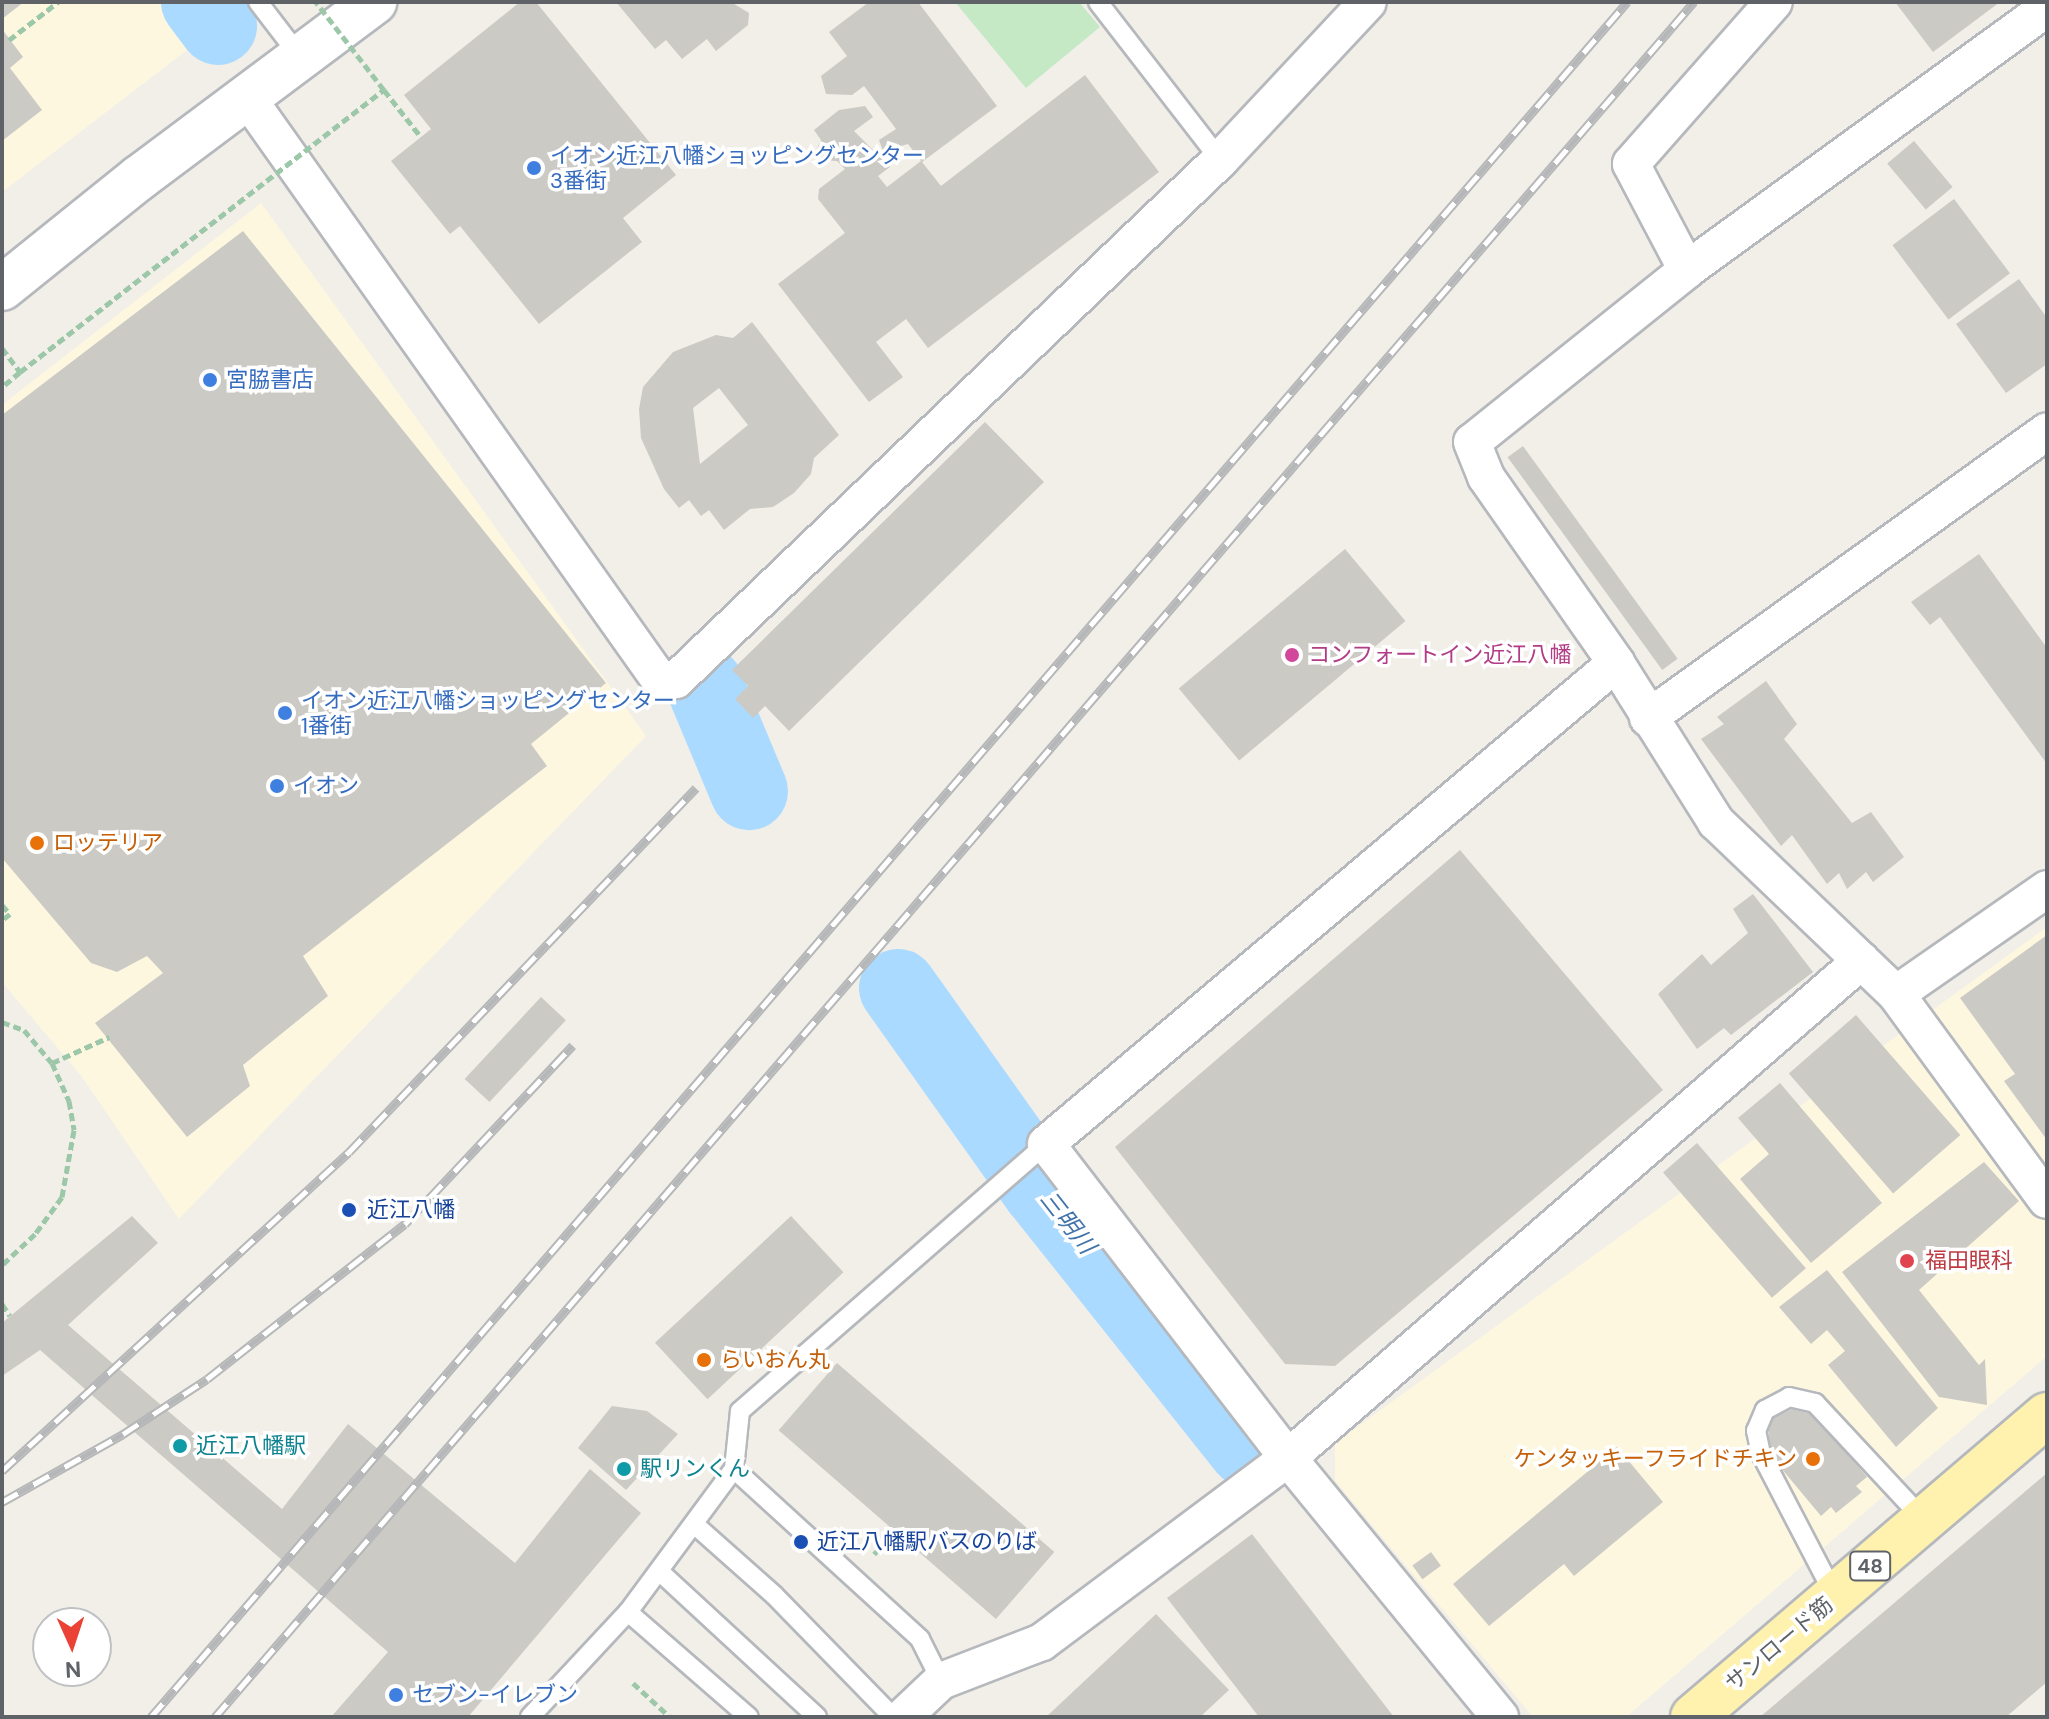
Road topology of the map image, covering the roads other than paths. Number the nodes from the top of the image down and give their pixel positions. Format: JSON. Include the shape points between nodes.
{"nodes":[{"id":1,"x":258,"y":2,"type":"edge"},
{"id":2,"x":374,"y":2,"type":"edge"},
{"id":3,"x":1098,"y":2,"type":"edge"},
{"id":4,"x":1368,"y":2,"type":"edge"},
{"id":5,"x":1774,"y":2,"type":"edge"},
{"id":6,"x":2047,"y":8,"type":"edge"},
{"id":7,"x":302,"y":60,"type":"junction"},
{"id":8,"x":246,"y":96,"type":"junction"},
{"id":9,"x":1220,"y":160,"type":"junction"},
{"id":10,"x":1687,"y":270,"type":"junction"},
{"id":11,"x":2,"y":288,"type":"edge"},
{"id":12,"x":2047,"y":431,"type":"edge"},
{"id":13,"x":1616,"y":663,"type":"junction"},
{"id":14,"x":1648,"y":718,"type":"junction"},
{"id":15,"x":2047,"y":889,"type":"edge"},
{"id":16,"x":1861,"y":961,"type":"junction"},
{"id":17,"x":1896,"y":994,"type":"junction"},
{"id":18,"x":1040,"y":1150,"type":"junction"},
{"id":19,"x":2047,"y":1200,"type":"edge"},
{"id":20,"x":2047,"y":1415,"type":"edge"},
{"id":21,"x":1288,"y":1458,"type":"junction"},
{"id":22,"x":734,"y":1469,"type":"junction"},
{"id":23,"x":1924,"y":1520,"type":"junction"},
{"id":24,"x":694,"y":1524,"type":"junction"},
{"id":25,"x":659,"y":1571,"type":"junction"},
{"id":26,"x":1835,"y":1596,"type":"junction"},
{"id":27,"x":628,"y":1612,"type":"junction"},
{"id":28,"x":941,"y":1681,"type":"junction"},
{"id":29,"x":530,"y":1717,"type":"edge"},
{"id":30,"x":749,"y":1717,"type":"edge"},
{"id":31,"x":817,"y":1717,"type":"edge"},
{"id":32,"x":893,"y":1717,"type":"edge"},
{"id":33,"x":903,"y":1717,"type":"edge"},
{"id":34,"x":1500,"y":1717,"type":"edge"},
{"id":35,"x":1693,"y":1717,"type":"edge"}],
"edges":[{"from":1,"to":7,"type":"lane"},
{"from":2,"to":7,"type":"street"},
{"from":3,"to":9,"type":"lane"},
{"from":4,"to":9,"type":"street"},
{"from":5,"to":10,"type":"street","via":[[1631,164]]},
{"from":6,"to":10,"type":"street"},
{"from":7,"to":8,"type":"street"},
{"from":8,"to":9,"type":"street","via":[[659,679],[676,680]]},
{"from":8,"to":11,"type":"street"},
{"from":10,"to":13,"type":"street","via":[[1472,442],[1486,477]]},
{"from":12,"to":14,"type":"street"},
{"from":13,"to":14,"type":"street"},
{"from":13,"to":18,"type":"street"},
{"from":14,"to":16,"type":"street","via":[[1716,822]]},
{"from":15,"to":17,"type":"street"},
{"from":16,"to":17,"type":"street"},
{"from":16,"to":21,"type":"street"},
{"from":17,"to":19,"type":"street"},
{"from":18,"to":21,"type":"street"},
{"from":18,"to":22,"type":"lane","via":[[740,1411]]},
{"from":20,"to":23,"type":"main road","name":"サンロード筋","number":"48"},
{"from":21,"to":28,"type":"street","via":[[1042,1642]]},
{"from":21,"to":34,"type":"street"},
{"from":22,"to":24,"type":"lane"},
{"from":22,"to":28,"type":"lane","via":[[920,1639]]},
{"from":23,"to":26,"type":"main road","name":"サンロード筋","number":"48"},
{"from":23,"to":26,"type":"lane","via":[[1815,1403],[1789,1397],[1765,1410],[1756,1431],[1761,1454]]},
{"from":24,"to":25,"type":"lane"},
{"from":24,"to":32,"type":"lane","via":[[774,1595]]},
{"from":25,"to":27,"type":"lane"},
{"from":25,"to":31,"type":"lane"},
{"from":26,"to":35,"type":"main road","name":"サンロード筋","number":"48"},
{"from":27,"to":29,"type":"lane"},
{"from":27,"to":30,"type":"lane"},
{"from":28,"to":33,"type":"street"}]}
